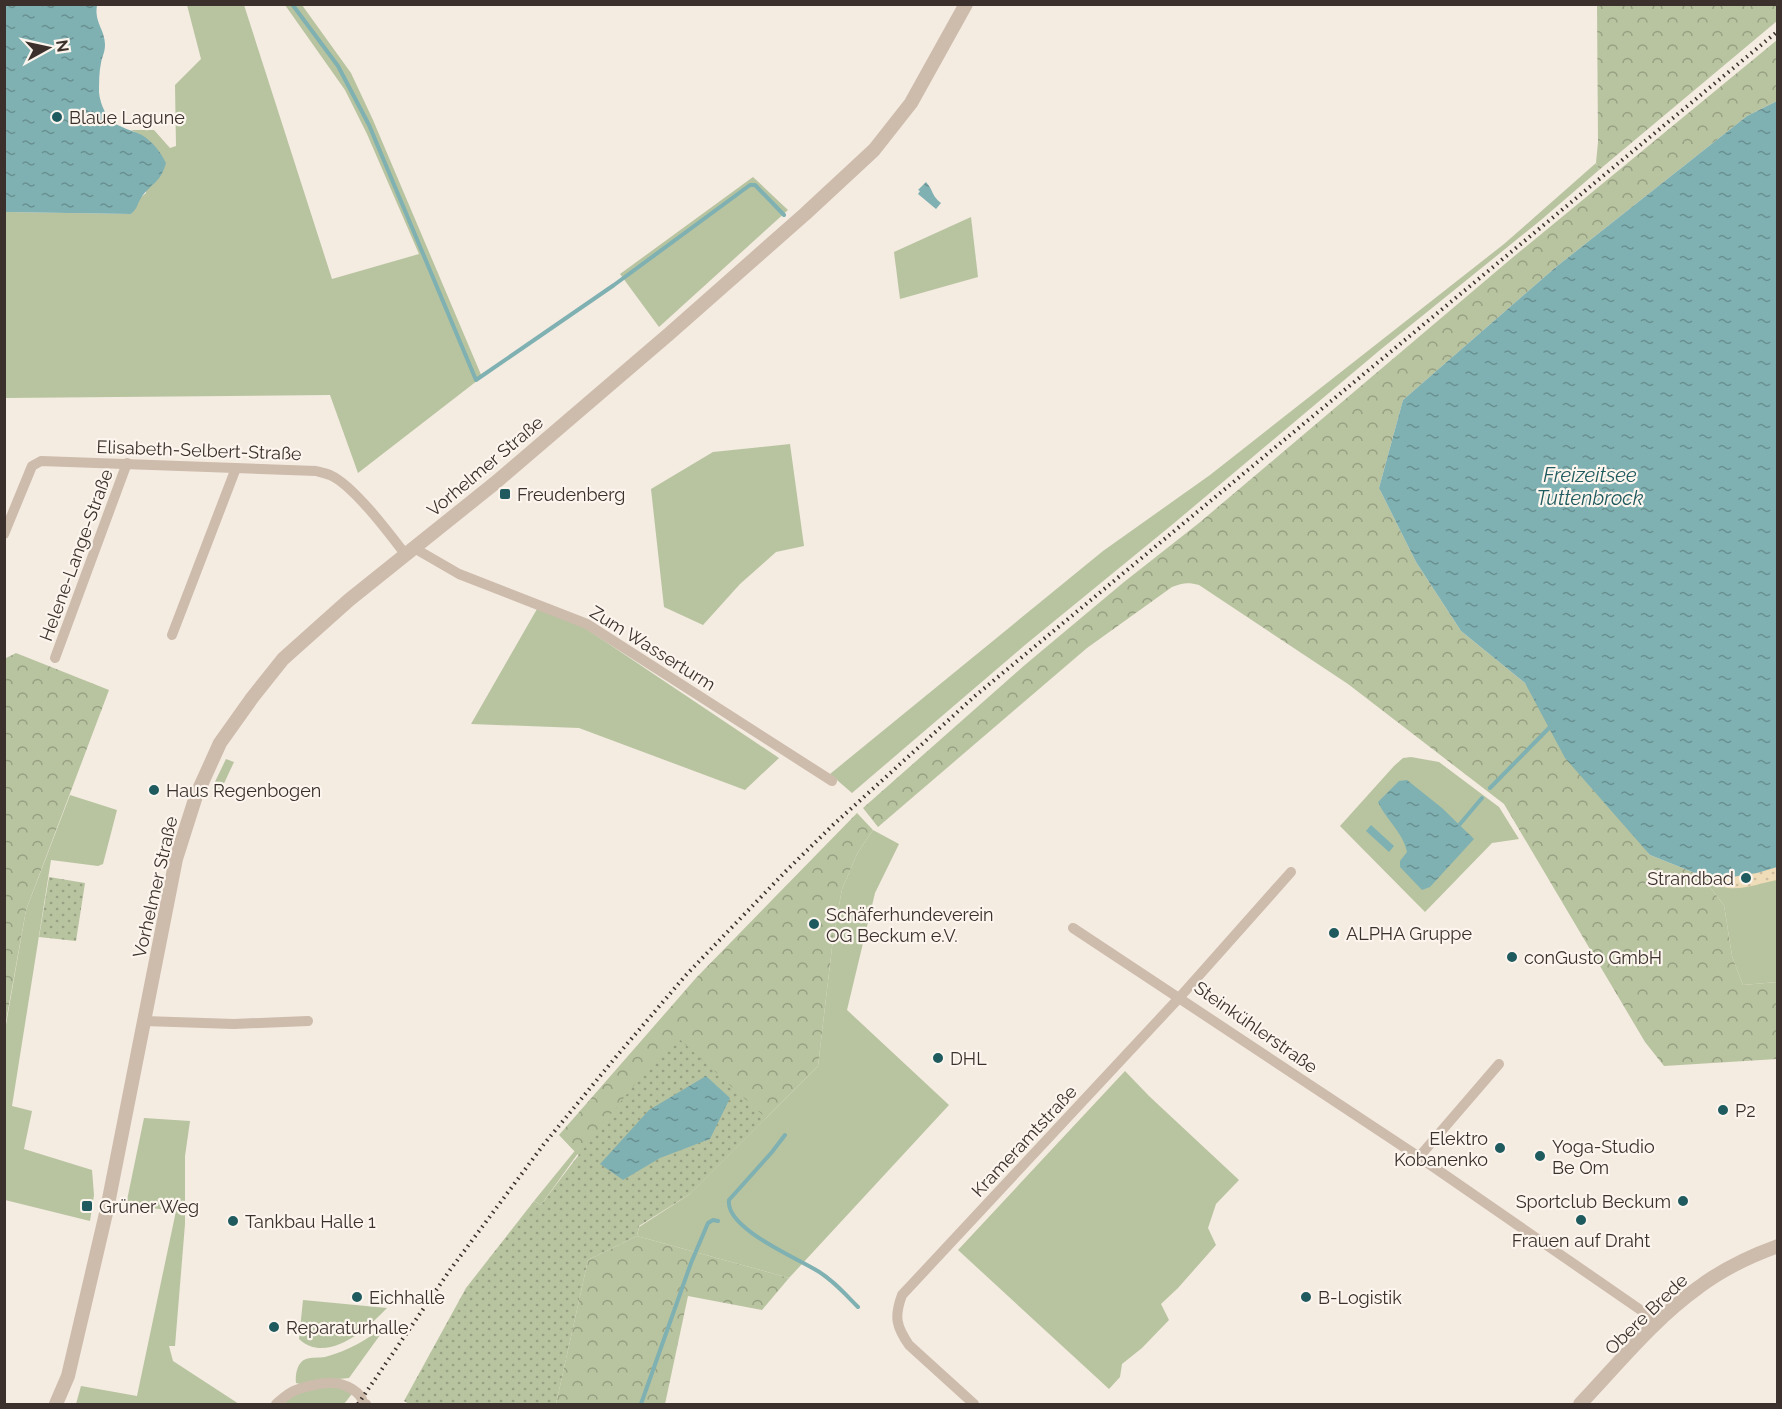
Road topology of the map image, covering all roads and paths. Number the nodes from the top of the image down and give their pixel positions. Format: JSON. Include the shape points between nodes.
{"nodes":[{"id":1,"x":966,"y":4,"type":"edge"},
{"id":2,"x":127,"y":464,"type":"junction"},
{"id":3,"x":236,"y":468,"type":"junction"},
{"id":4,"x":4,"y":534,"type":"edge"},
{"id":5,"x":409,"y":551,"type":"junction"},
{"id":6,"x":172,"y":635,"type":"dead end"},
{"id":7,"x":55,"y":658,"type":"dead end"},
{"id":8,"x":832,"y":781,"type":"dead end"},
{"id":9,"x":1291,"y":872,"type":"dead end"},
{"id":10,"x":1073,"y":928,"type":"dead end"},
{"id":11,"x":1179,"y":998,"type":"junction"},
{"id":12,"x":144,"y":1021,"type":"junction"},
{"id":13,"x":309,"y":1022,"type":"dead end"},
{"id":14,"x":1499,"y":1064,"type":"dead end"},
{"id":15,"x":1419,"y":1157,"type":"junction"},
{"id":16,"x":1778,"y":1246,"type":"edge"},
{"id":17,"x":1658,"y":1322,"type":"junction"},
{"id":18,"x":364,"y":1401,"type":"edge"},
{"id":19,"x":56,"y":1404,"type":"edge"},
{"id":20,"x":276,"y":1404,"type":"edge"},
{"id":21,"x":974,"y":1404,"type":"edge"},
{"id":22,"x":1580,"y":1404,"type":"edge"}],
"edges":[{"from":1,"to":5,"type":"street","name":"Vorhelmer Straße","via":[[911,103],[874,150],[678,326],[495,483]]},
{"from":2,"to":3,"type":"street","name":"Elisabeth-Selbert-Straße"},
{"from":2,"to":4,"type":"street","name":"Elisabeth-Selbert-Straße","via":[[40,461],[32,466]]},
{"from":2,"to":7,"type":"street","name":"Helene-Lange-Straße"},
{"from":3,"to":5,"type":"street","name":"Elisabeth-Selbert-Straße","via":[[316,471],[329,475],[342,482]]},
{"from":3,"to":6,"type":"street"},
{"from":5,"to":8,"type":"street","name":"Zum Wasserturm","via":[[587,624]]},
{"from":5,"to":12,"type":"street","name":"Vorhelmer Straße","via":[[283,659],[220,743],[196,796],[176,859]]},
{"from":9,"to":11,"type":"street","name":"Steinkühlerstraße"},
{"from":10,"to":11,"type":"street"},
{"from":11,"to":15,"type":"street","name":"Steinkühlerstraße"},
{"from":11,"to":21,"type":"street","name":"Krameramtstraße","via":[[902,1295],[897,1308],[901,1333],[909,1345]]},
{"from":12,"to":13,"type":"street"},
{"from":12,"to":19,"type":"street","name":"Vorhelmer Straße","via":[[107,1209],[68,1376]]},
{"from":14,"to":15,"type":"street"},
{"from":15,"to":17,"type":"street","name":"Steinkühlerstraße"},
{"from":16,"to":17,"type":"street","name":"Obere Brede","via":[[1728,1268],[1698,1287]]},
{"from":17,"to":22,"type":"street","name":"Obere Brede"},
{"from":18,"to":20,"type":"street","via":[[355,1390],[334,1383],[298,1389]]}]}
